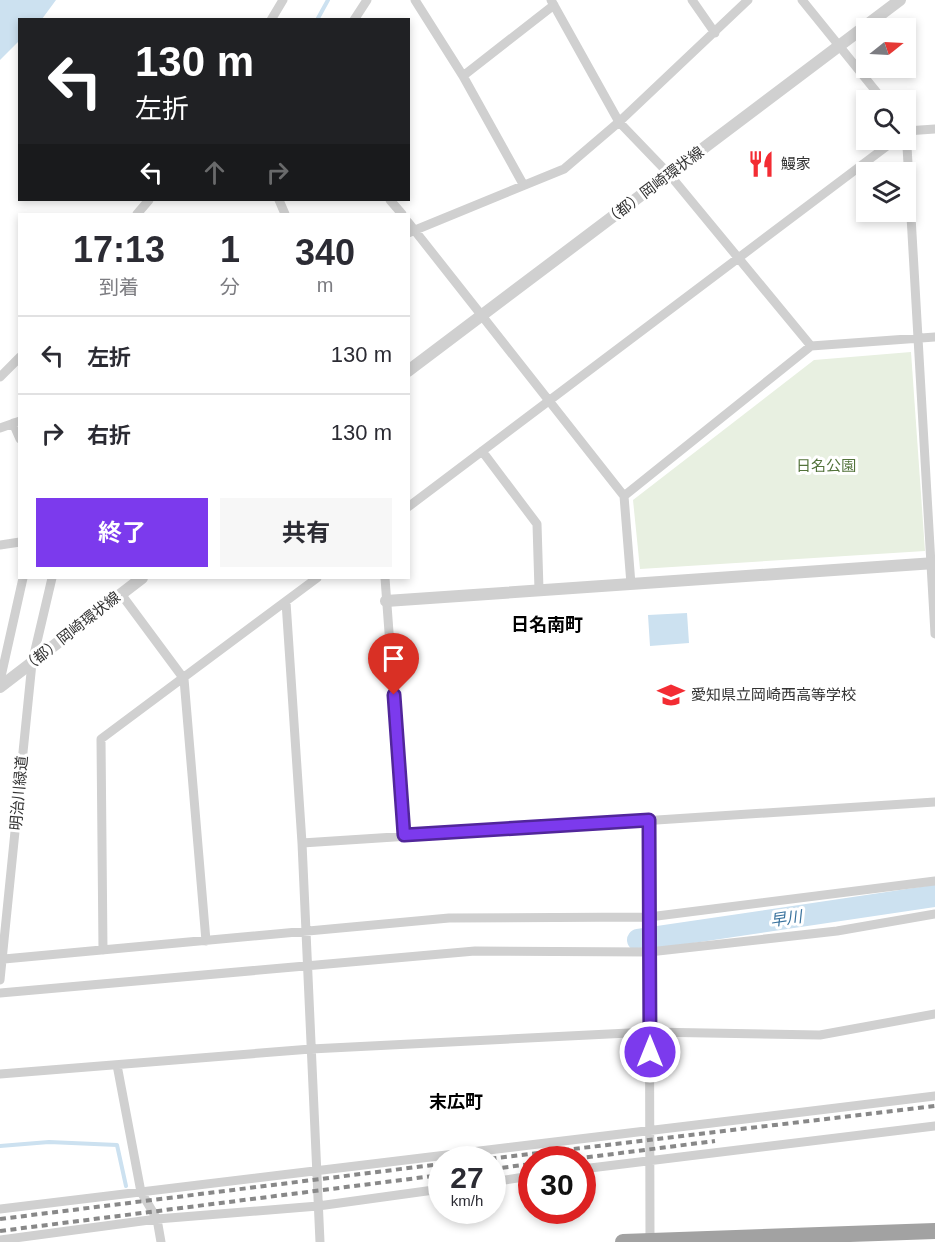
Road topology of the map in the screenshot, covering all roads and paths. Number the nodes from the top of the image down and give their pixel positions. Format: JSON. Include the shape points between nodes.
{"nodes":[{"id":1,"x":283,"y":0,"type":"edge"},
{"id":2,"x":367,"y":0,"type":"edge"},
{"id":3,"x":416,"y":0,"type":"edge"},
{"id":4,"x":692,"y":0,"type":"edge"},
{"id":5,"x":748,"y":0,"type":"edge"},
{"id":6,"x":802,"y":0,"type":"edge"},
{"id":7,"x":900,"y":0,"type":"edge"},
{"id":8,"x":552,"y":3,"type":"edge"},
{"id":9,"x":272,"y":18,"type":"edge"},
{"id":10,"x":355,"y":18,"type":"edge"},
{"id":11,"x":715,"y":33,"type":"junction"},
{"id":12,"x":839,"y":46,"type":"junction"},
{"id":13,"x":463,"y":76,"type":"junction"},
{"id":14,"x":875,"y":90,"type":"edge"},
{"id":15,"x":620,"y":122,"type":"junction"},
{"id":16,"x":935,"y":129,"type":"edge"},
{"id":17,"x":916,"y":130,"type":"edge"},
{"id":18,"x":882,"y":150,"type":"edge"},
{"id":19,"x":907,"y":150,"type":"edge"},
{"id":20,"x":669,"y":174,"type":"junction"},
{"id":21,"x":524,"y":184,"type":"junction"},
{"id":22,"x":148,"y":201,"type":"edge"},
{"id":23,"x":391,"y":201,"type":"edge"},
{"id":24,"x":138,"y":213,"type":"edge"},
{"id":25,"x":401,"y":213,"type":"edge"},
{"id":26,"x":411,"y":232,"type":"edge"},
{"id":27,"x":738,"y":258,"type":"junction"},
{"id":28,"x":482,"y":316,"type":"junction"},
{"id":29,"x":935,"y":337,"type":"edge"},
{"id":30,"x":918,"y":338,"type":"junction"},
{"id":31,"x":812,"y":346,"type":"junction"},
{"id":32,"x":18,"y":359,"type":"edge"},
{"id":33,"x":410,"y":370,"type":"edge"},
{"id":34,"x":0,"y":377,"type":"edge"},
{"id":35,"x":548,"y":400,"type":"junction"},
{"id":36,"x":16,"y":422,"type":"edge"},
{"id":37,"x":0,"y":428,"type":"edge"},
{"id":38,"x":482,"y":451,"type":"junction"},
{"id":39,"x":624,"y":496,"type":"junction"},
{"id":40,"x":410,"y":505,"type":"edge"},
{"id":41,"x":18,"y":542,"type":"edge"},
{"id":42,"x":0,"y":545,"type":"edge"},
{"id":43,"x":933,"y":563,"type":"edge"},
{"id":44,"x":23,"y":579,"type":"edge"},
{"id":45,"x":52,"y":579,"type":"edge"},
{"id":46,"x":141,"y":579,"type":"edge"},
{"id":47,"x":316,"y":579,"type":"edge"},
{"id":48,"x":385,"y":579,"type":"edge"},
{"id":49,"x":631,"y":584,"type":"junction"},
{"id":50,"x":539,"y":590,"type":"junction"},
{"id":51,"x":121,"y":594,"type":"junction"},
{"id":52,"x":386,"y":601,"type":"junction"},
{"id":53,"x":286,"y":602,"type":"junction"},
{"id":54,"x":935,"y":634,"type":"edge"},
{"id":55,"x":32,"y":663,"type":"junction"},
{"id":56,"x":184,"y":679,"type":"junction"},
{"id":57,"x":0,"y":681,"type":"edge"},
{"id":58,"x":0,"y":687,"type":"edge"},
{"id":59,"x":935,"y":802,"type":"edge"},
{"id":60,"x":649,"y":820,"type":"junction"},
{"id":61,"x":404,"y":835,"type":"junction"},
{"id":62,"x":302,"y":843,"type":"junction"},
{"id":63,"x":935,"y":881,"type":"edge"},
{"id":64,"x":935,"y":914,"type":"edge"},
{"id":65,"x":649,"y":917,"type":"junction"},
{"id":66,"x":305,"y":932,"type":"junction"},
{"id":67,"x":3,"y":939,"type":"edge"},
{"id":68,"x":206,"y":941,"type":"junction"},
{"id":69,"x":104,"y":950,"type":"junction"},
{"id":70,"x":649,"y":952,"type":"junction"},
{"id":71,"x":4,"y":959,"type":"junction"},
{"id":72,"x":307,"y":965,"type":"junction"},
{"id":73,"x":0,"y":980,"type":"edge"},
{"id":74,"x":0,"y":993,"type":"edge"},
{"id":75,"x":935,"y":1014,"type":"edge"},
{"id":76,"x":649,"y":1032,"type":"junction"},
{"id":77,"x":310,"y":1049,"type":"junction"},
{"id":78,"x":117,"y":1065,"type":"junction"},
{"id":79,"x":0,"y":1074,"type":"edge"},
{"id":80,"x":935,"y":1096,"type":"edge"},
{"id":81,"x":935,"y":1126,"type":"edge"},
{"id":82,"x":650,"y":1129,"type":"junction"},
{"id":83,"x":650,"y":1160,"type":"junction"},
{"id":84,"x":596,"y":1167,"type":"edge"},
{"id":85,"x":316,"y":1172,"type":"junction"},
{"id":86,"x":428,"y":1191,"type":"edge"},
{"id":87,"x":141,"y":1192,"type":"junction"},
{"id":88,"x":318,"y":1206,"type":"junction"},
{"id":89,"x":0,"y":1209,"type":"edge"},
{"id":90,"x":158,"y":1219,"type":"junction"},
{"id":91,"x":935,"y":1231,"type":"edge"},
{"id":92,"x":0,"y":1240,"type":"edge"},
{"id":93,"x":650,"y":1241,"type":"edge"},
{"id":94,"x":160,"y":1242,"type":"edge"},
{"id":95,"x":320,"y":1242,"type":"edge"},
{"id":96,"x":624,"y":1242,"type":"edge"}],
"edges":[{"from":1,"to":9,"type":"street"},
{"from":2,"to":10,"type":"street"},
{"from":3,"to":13,"type":"street"},
{"from":4,"to":11,"type":"street"},
{"from":5,"to":11,"type":"street"},
{"from":6,"to":12,"type":"street"},
{"from":7,"to":12,"type":"street","name":"（都）岡崎環状線"},
{"from":8,"to":13,"type":"street"},
{"from":8,"to":15,"type":"street"},
{"from":11,"to":15,"type":"street"},
{"from":12,"to":14,"type":"street"},
{"from":12,"to":20,"type":"street","name":"（都）岡崎環状線"},
{"from":13,"to":21,"type":"street"},
{"from":15,"to":20,"type":"street"},
{"from":15,"to":21,"type":"street","via":[[564,169]]},
{"from":16,"to":17,"type":"street"},
{"from":18,"to":27,"type":"street"},
{"from":19,"to":30,"type":"street"},
{"from":20,"to":27,"type":"street"},
{"from":20,"to":28,"type":"street","name":"（都）岡崎環状線"},
{"from":21,"to":26,"type":"street"},
{"from":22,"to":24,"type":"street"},
{"from":23,"to":25,"type":"street"},
{"from":26,"to":28,"type":"street"},
{"from":27,"to":31,"type":"street"},
{"from":27,"to":35,"type":"street"},
{"from":28,"to":33,"type":"street","name":"（都）岡崎環状線"},
{"from":28,"to":35,"type":"street"},
{"from":29,"to":30,"type":"street"},
{"from":30,"to":31,"type":"street"},
{"from":30,"to":43,"type":"street"},
{"from":31,"to":39,"type":"street"},
{"from":32,"to":34,"type":"street"},
{"from":35,"to":38,"type":"street"},
{"from":35,"to":39,"type":"street"},
{"from":36,"to":37,"type":"street"},
{"from":38,"to":40,"type":"street"},
{"from":38,"to":50,"type":"street","via":[[537,524]]},
{"from":39,"to":49,"type":"street"},
{"from":41,"to":42,"type":"street"},
{"from":43,"to":49,"type":"street"},
{"from":43,"to":54,"type":"street"},
{"from":44,"to":57,"type":"street"},
{"from":45,"to":55,"type":"street","name":"明治川緑道"},
{"from":46,"to":51,"type":"street","name":"（都）岡崎環状線"},
{"from":47,"to":53,"type":"street"},
{"from":48,"to":52,"type":"street"},
{"from":49,"to":50,"type":"street"},
{"from":50,"to":52,"type":"street"},
{"from":51,"to":55,"type":"street","name":"（都）岡崎環状線"},
{"from":51,"to":56,"type":"street"},
{"from":52,"to":61,"type":"street"},
{"from":53,"to":56,"type":"street"},
{"from":53,"to":62,"type":"street"},
{"from":55,"to":58,"type":"street","name":"（都）岡崎環状線"},
{"from":55,"to":67,"type":"street","name":"明治川緑道"},
{"from":56,"to":68,"type":"street"},
{"from":56,"to":69,"type":"street","via":[[101,739]]},
{"from":59,"to":60,"type":"street"},
{"from":60,"to":61,"type":"street"},
{"from":60,"to":65,"type":"street"},
{"from":61,"to":62,"type":"street"},
{"from":62,"to":66,"type":"street"},
{"from":63,"to":65,"type":"street"},
{"from":64,"to":70,"type":"street","via":[[837,931]]},
{"from":65,"to":66,"type":"street","via":[[449,918]]},
{"from":65,"to":70,"type":"street"},
{"from":66,"to":68,"type":"street"},
{"from":66,"to":72,"type":"street"},
{"from":67,"to":71,"type":"street","name":"明治川緑道"},
{"from":68,"to":69,"type":"street"},
{"from":69,"to":71,"type":"street"},
{"from":70,"to":72,"type":"street","via":[[475,951]]},
{"from":70,"to":76,"type":"street"},
{"from":71,"to":73,"type":"street","name":"明治川緑道"},
{"from":72,"to":74,"type":"street"},
{"from":72,"to":77,"type":"street"},
{"from":75,"to":76,"type":"street","via":[[820,1035]]},
{"from":76,"to":77,"type":"street"},
{"from":76,"to":82,"type":"street"},
{"from":77,"to":78,"type":"street"},
{"from":77,"to":85,"type":"street"},
{"from":78,"to":79,"type":"street"},
{"from":78,"to":87,"type":"street"},
{"from":80,"to":82,"type":"street"},
{"from":81,"to":83,"type":"street"},
{"from":82,"to":83,"type":"street"},
{"from":82,"to":85,"type":"street"},
{"from":83,"to":84,"type":"street"},
{"from":83,"to":93,"type":"street"},
{"from":85,"to":87,"type":"street"},
{"from":85,"to":88,"type":"street"},
{"from":86,"to":88,"type":"street"},
{"from":87,"to":89,"type":"street"},
{"from":87,"to":90,"type":"street"},
{"from":88,"to":90,"type":"street"},
{"from":88,"to":95,"type":"street"},
{"from":90,"to":92,"type":"street"},
{"from":90,"to":94,"type":"street"},
{"from":91,"to":93,"type":"highway"},
{"from":93,"to":96,"type":"highway"}]}
